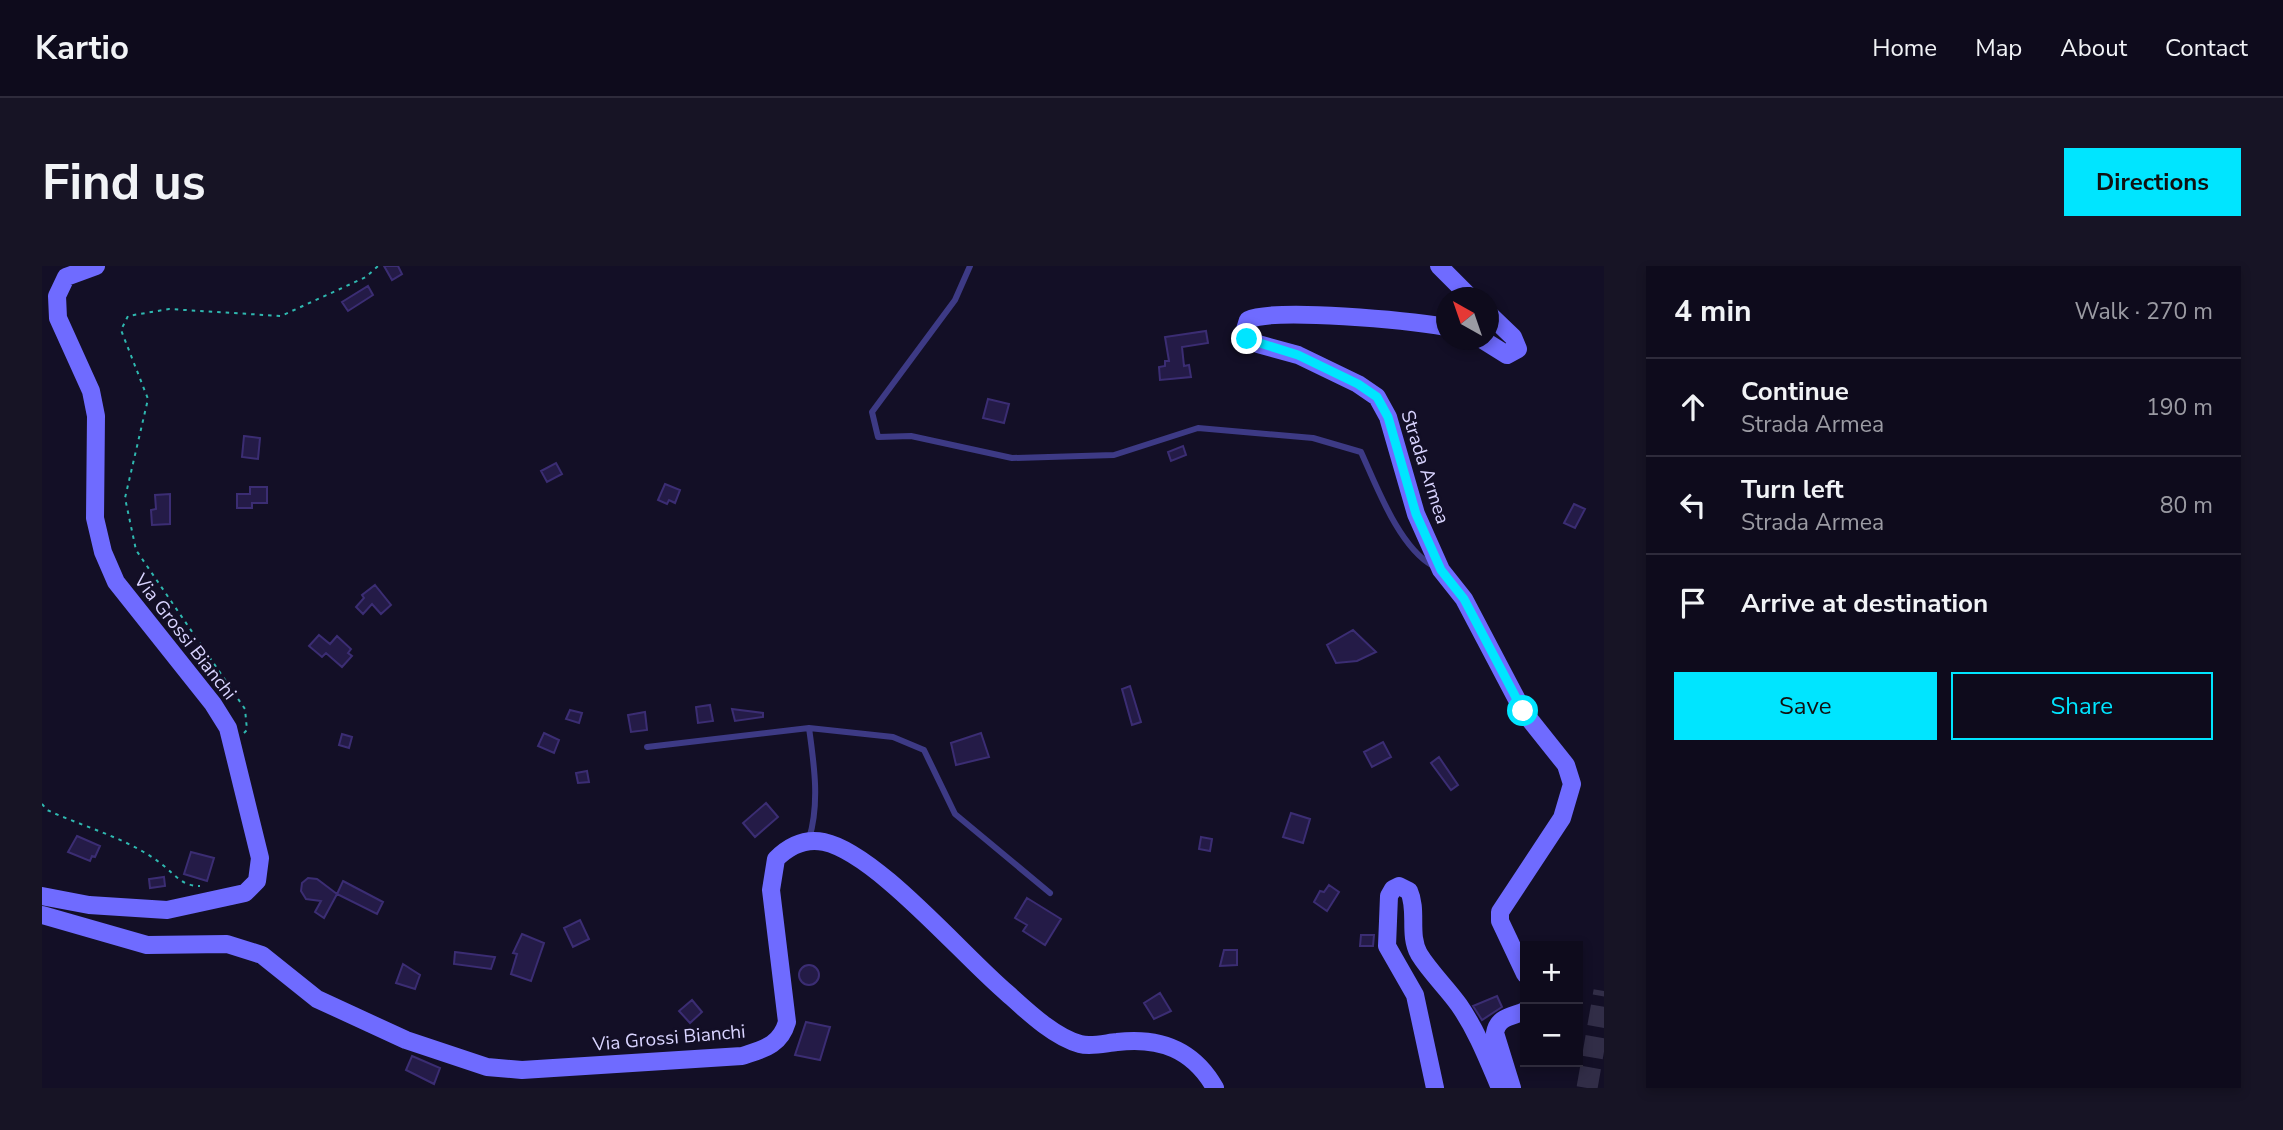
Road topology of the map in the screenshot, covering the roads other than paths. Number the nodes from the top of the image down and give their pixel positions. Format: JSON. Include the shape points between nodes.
{"nodes":[{"id":1,"x":96,"y":266,"type":"edge"},
{"id":2,"x":970,"y":266,"type":"edge"},
{"id":3,"x":1439,"y":266,"type":"edge"},
{"id":4,"x":1460,"y":287,"type":"edge"},
{"id":5,"x":1499,"y":324,"type":"edge"},
{"id":6,"x":1436,"y":326,"type":"edge"},
{"id":7,"x":1499,"y":350,"type":"edge"},
{"id":8,"x":1441,"y":570,"type":"junction"},
{"id":9,"x":809,"y":728,"type":"junction"},
{"id":10,"x":646,"y":747,"type":"dead end"},
{"id":11,"x":809,"y":841,"type":"junction"},
{"id":12,"x":1050,"y":893,"type":"dead end"},
{"id":13,"x":42,"y":896,"type":"edge"},
{"id":14,"x":42,"y":915,"type":"edge"},
{"id":15,"x":1520,"y":963,"type":"edge"},
{"id":16,"x":1520,"y":1013,"type":"edge"},
{"id":17,"x":1215,"y":1088,"type":"edge"},
{"id":18,"x":1435,"y":1088,"type":"edge"},
{"id":19,"x":1500,"y":1088,"type":"edge"},
{"id":20,"x":1512,"y":1088,"type":"edge"}],
"edges":[{"from":1,"to":13,"type":"main road","name":"Via Grossi Bianchi","via":[[66,277],[57,307],[91,391],[95,518],[103,552],[116,582],[228,728],[260,858],[257,881],[245,893],[167,910],[89,905]]},
{"from":2,"to":8,"type":"lane","via":[[955,300],[873,412],[878,437],[911,436],[1012,458],[1114,455],[1198,428],[1313,438],[1361,452],[1398,527],[1425,561]]},
{"from":3,"to":4,"type":"main road"},
{"from":5,"to":7,"type":"main road","via":[[1518,349],[1507,355]]},
{"from":6,"to":8,"type":"main road","name":"Strada Armea","via":[[1276,315],[1248,320],[1244,333],[1258,344],[1298,355],[1377,397],[1388,417],[1416,514]]},
{"from":8,"to":15,"type":"main road","name":"Strada Armea","via":[[1464,599],[1523,711],[1566,765],[1572,784],[1562,818],[1500,912]]},
{"from":9,"to":10,"type":"lane"},
{"from":9,"to":11,"type":"lane","via":[[815,779]]},
{"from":9,"to":12,"type":"lane","via":[[893,737],[924,750],[955,814]]},
{"from":11,"to":14,"type":"main road","name":"Via Grossi Bianchi","via":[[784,851],[772,869],[787,1022],[783,1035],[772,1046],[742,1056],[522,1070],[488,1067],[440,1054],[317,999],[262,955],[227,944],[147,945]]},
{"from":11,"to":17,"type":"main road","via":[[843,849],[874,871],[1006,992],[1063,1037],[1084,1045],[1170,1044],[1194,1060]]},
{"from":16,"to":20,"type":"main road","via":[[1503,1018],[1495,1033]]},
{"from":18,"to":19,"type":"main road","via":[[1415,995],[1387,946],[1389,896],[1399,886],[1409,891],[1414,905],[1413,937],[1419,954],[1461,1007]]}]}
